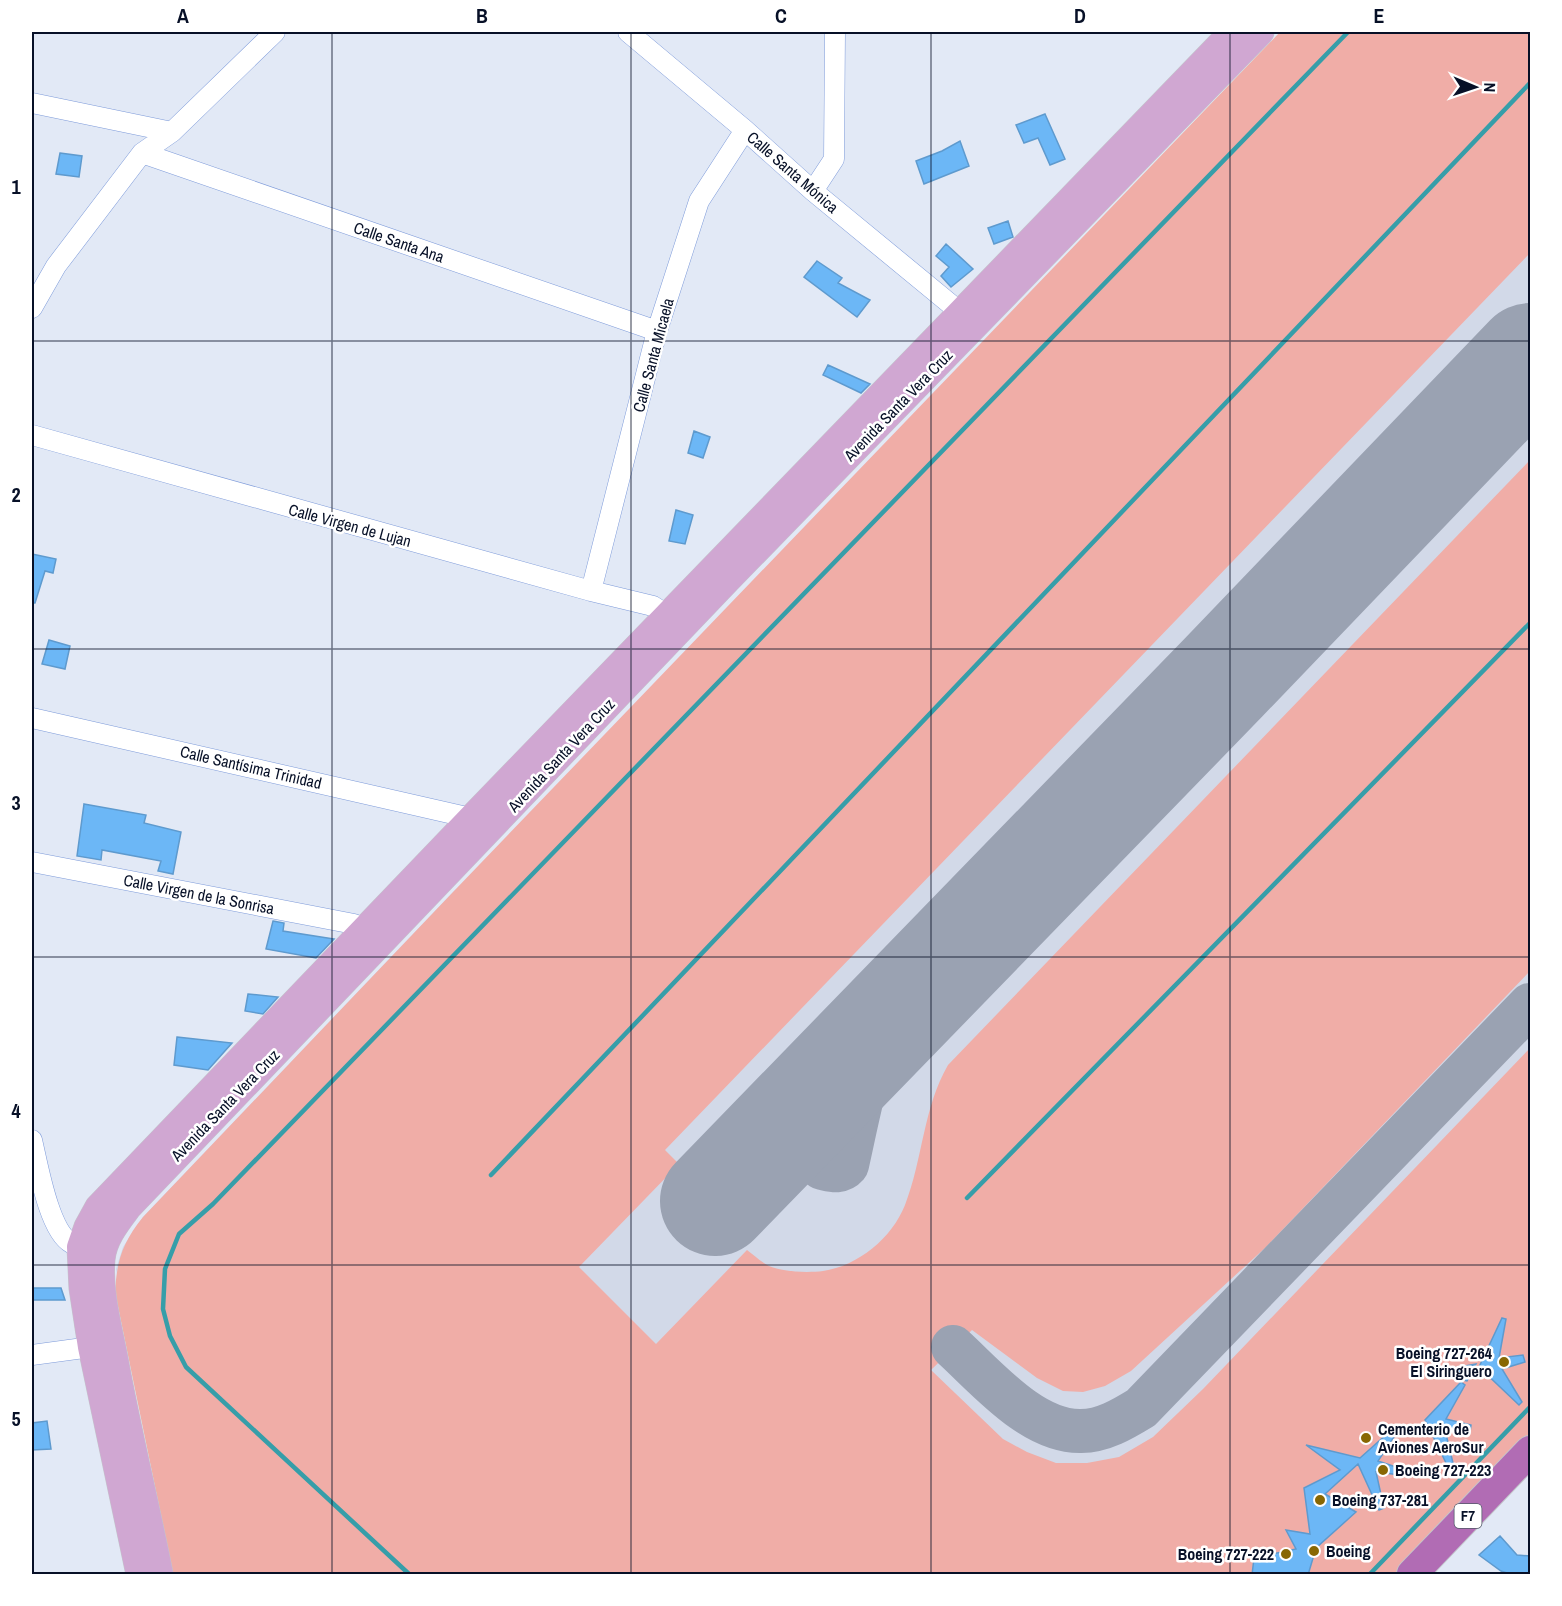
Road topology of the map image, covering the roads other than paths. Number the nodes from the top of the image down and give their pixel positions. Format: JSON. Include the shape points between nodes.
{"nodes":[{"id":1,"x":275,"y":32,"type":"edge"},
{"id":2,"x":628,"y":32,"type":"edge"},
{"id":3,"x":835,"y":32,"type":"edge"},
{"id":4,"x":1232,"y":32,"type":"edge"},
{"id":5,"x":1261,"y":32,"type":"edge"},
{"id":6,"x":32,"y":103,"type":"edge"},
{"id":7,"x":745,"y":130,"type":"junction"},
{"id":8,"x":172,"y":132,"type":"junction"},
{"id":9,"x":141,"y":153,"type":"junction"},
{"id":10,"x":813,"y":191,"type":"junction"},
{"id":11,"x":37,"y":288,"type":"edge"},
{"id":12,"x":32,"y":308,"type":"edge"},
{"id":13,"x":960,"y":312,"type":"junction"},
{"id":14,"x":657,"y":331,"type":"junction"},
{"id":15,"x":32,"y":435,"type":"edge"},
{"id":16,"x":591,"y":591,"type":"junction"},
{"id":17,"x":667,"y":615,"type":"junction"},
{"id":18,"x":32,"y":718,"type":"edge"},
{"id":19,"x":471,"y":818,"type":"junction"},
{"id":20,"x":32,"y":862,"type":"edge"},
{"id":21,"x":365,"y":930,"type":"junction"},
{"id":22,"x":32,"y":1140,"type":"edge"},
{"id":23,"x":92,"y":1249,"type":"junction"},
{"id":24,"x":91,"y":1347,"type":"junction"},
{"id":25,"x":32,"y":1355,"type":"edge"},
{"id":26,"x":1529,"y":1462,"type":"edge"},
{"id":27,"x":139,"y":1575,"type":"edge"},
{"id":28,"x":160,"y":1575,"type":"edge"},
{"id":29,"x":1412,"y":1575,"type":"edge"},
{"id":30,"x":1437,"y":1575,"type":"edge"}],
"edges":[{"from":1,"to":8,"type":"street"},
{"from":2,"to":7,"type":"street","name":"Calle Santa Mónica"},
{"from":3,"to":10,"type":"street","via":[[834,159]]},
{"from":4,"to":13,"type":"main road","name":"Avenida Santa Vera Cruz"},
{"from":5,"to":23,"type":"main road","name":"Avenida Santa Vera Cruz","via":[[758,548],[129,1207],[106,1242]]},
{"from":6,"to":8,"type":"street"},
{"from":7,"to":10,"type":"street","name":"Calle Santa Mónica"},
{"from":7,"to":14,"type":"street","name":"Calle Santa Micaela","via":[[699,201]]},
{"from":8,"to":9,"type":"street"},
{"from":9,"to":11,"type":"street"},
{"from":9,"to":14,"type":"street","name":"Calle Santa Ana"},
{"from":10,"to":13,"type":"street","name":"Calle Santa Mónica"},
{"from":11,"to":12,"type":"street"},
{"from":13,"to":17,"type":"main road","name":"Avenida Santa Vera Cruz"},
{"from":14,"to":16,"type":"street","name":"Calle Santa Micaela"},
{"from":15,"to":16,"type":"street","name":"Calle Virgen de Lujan"},
{"from":16,"to":17,"type":"street","name":"Calle Virgen de Lujan","via":[[653,606]]},
{"from":17,"to":19,"type":"main road","name":"Avenida Santa Vera Cruz"},
{"from":18,"to":19,"type":"street","name":"Calle Santísima Trinidad"},
{"from":19,"to":21,"type":"main road","name":"Avenida Santa Vera Cruz"},
{"from":20,"to":21,"type":"street","name":"Calle Virgen de la Sonrisa","via":[[354,924]]},
{"from":21,"to":23,"type":"main road","name":"Avenida Santa Vera Cruz","via":[[98,1207]]},
{"from":22,"to":23,"type":"street","via":[[50,1212],[58,1228],[69,1242]]},
{"from":23,"to":24,"type":"main road","name":"Avenida Santa Vera Cruz","via":[[82,1288]]},
{"from":23,"to":28,"type":"main road","name":"Avenida Santa Vera Cruz","via":[[102,1272],[103,1298],[125,1414]]},
{"from":24,"to":25,"type":"street"},
{"from":24,"to":27,"type":"main road","name":"Avenida Santa Vera Cruz"},
{"from":26,"to":29,"type":"highway","number":"F7"},
{"from":26,"to":30,"type":"highway","number":"F7"}]}
